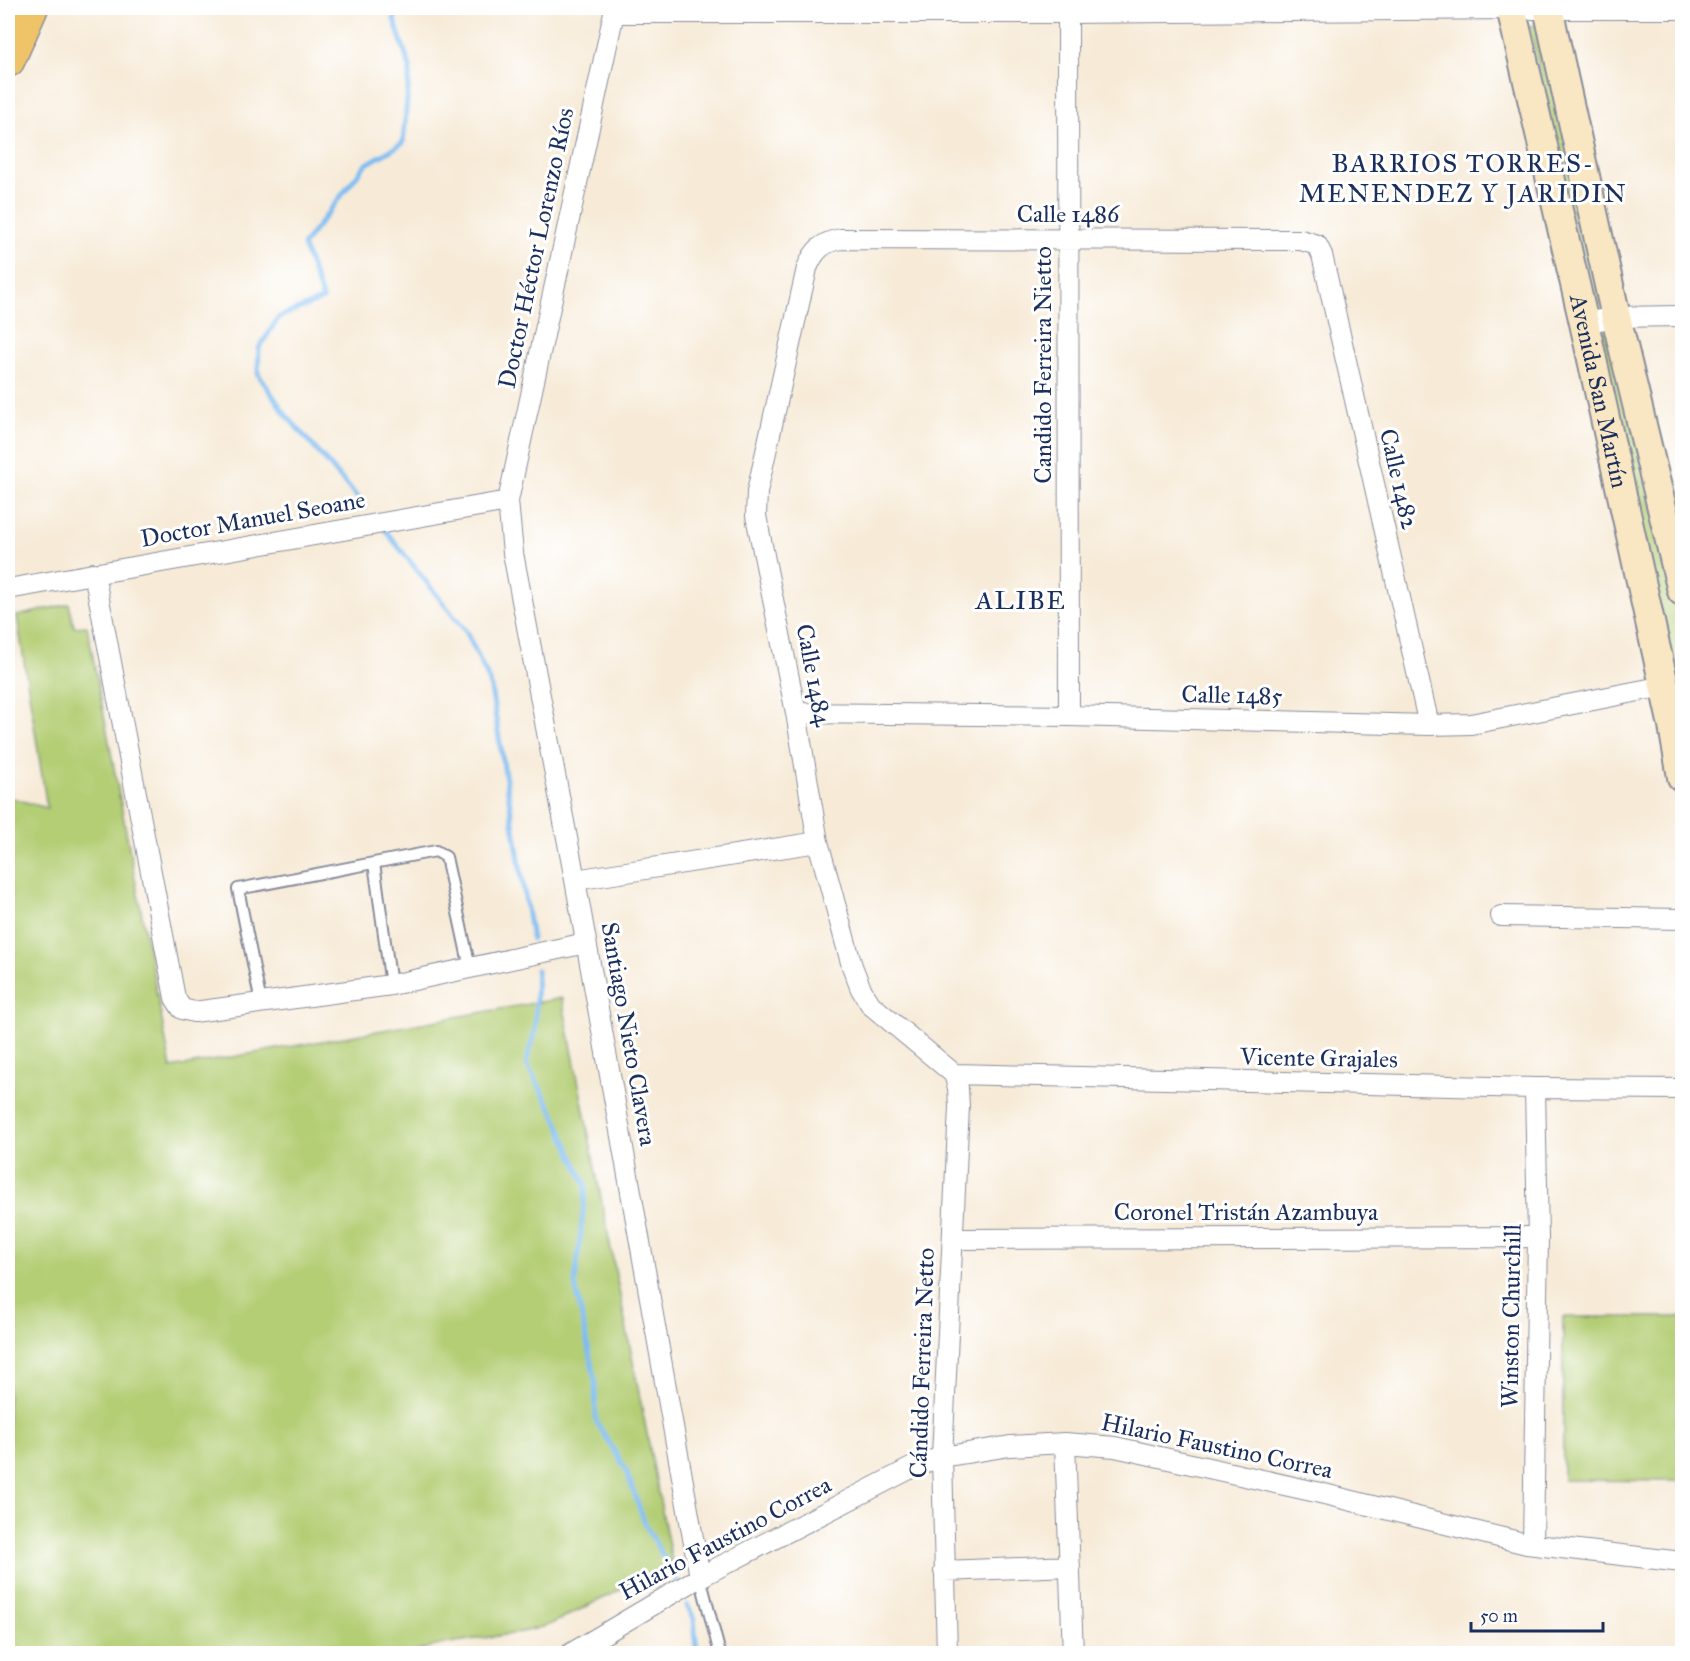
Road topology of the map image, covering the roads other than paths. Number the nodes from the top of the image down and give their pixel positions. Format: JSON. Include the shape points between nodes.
{"nodes":[{"id":1,"x":31,"y":8,"type":"edge"},
{"id":2,"x":1511,"y":8,"type":"edge"},
{"id":3,"x":1548,"y":9,"type":"edge"},
{"id":4,"x":1683,"y":9,"type":"edge"},
{"id":5,"x":614,"y":10,"type":"edge"},
{"id":6,"x":1068,"y":13,"type":"junction"},
{"id":7,"x":8,"y":60,"type":"edge"},
{"id":8,"x":1068,"y":239,"type":"junction"},
{"id":9,"x":1317,"y":245,"type":"joint"},
{"id":10,"x":819,"y":247,"type":"joint"},
{"id":11,"x":1683,"y":316,"type":"edge"},
{"id":12,"x":1616,"y":317,"type":"junction"},
{"id":13,"x":1584,"y":323,"type":"junction"},
{"id":14,"x":507,"y":501,"type":"junction"},
{"id":15,"x":94,"y":573,"type":"junction"},
{"id":16,"x":8,"y":589,"type":"edge"},
{"id":17,"x":1683,"y":591,"type":"edge"},
{"id":18,"x":1664,"y":686,"type":"junction"},
{"id":19,"x":796,"y":713,"type":"junction"},
{"id":20,"x":1069,"y":716,"type":"junction"},
{"id":21,"x":1429,"y":725,"type":"junction"},
{"id":22,"x":1683,"y":777,"type":"edge"},
{"id":23,"x":818,"y":842,"type":"junction"},
{"id":24,"x":374,"y":863,"type":"junction"},
{"id":25,"x":575,"y":880,"type":"junction"},
{"id":26,"x":1501,"y":916,"type":"dead end"},
{"id":27,"x":1683,"y":919,"type":"edge"},
{"id":28,"x":586,"y":943,"type":"junction"},
{"id":29,"x":470,"y":968,"type":"junction"},
{"id":30,"x":391,"y":985,"type":"junction"},
{"id":31,"x":261,"y":1003,"type":"junction"},
{"id":32,"x":954,"y":1074,"type":"junction"},
{"id":33,"x":1535,"y":1088,"type":"junction"},
{"id":34,"x":1683,"y":1089,"type":"edge"},
{"id":35,"x":1538,"y":1237,"type":"junction"},
{"id":36,"x":953,"y":1239,"type":"junction"},
{"id":37,"x":1065,"y":1443,"type":"junction"},
{"id":38,"x":942,"y":1456,"type":"junction"},
{"id":39,"x":1533,"y":1544,"type":"junction"},
{"id":40,"x":1683,"y":1562,"type":"edge"},
{"id":41,"x":1070,"y":1566,"type":"junction"},
{"id":42,"x":944,"y":1571,"type":"junction"},
{"id":43,"x":700,"y":1577,"type":"junction"},
{"id":44,"x":570,"y":1653,"type":"edge"},
{"id":45,"x":720,"y":1653,"type":"edge"},
{"id":46,"x":947,"y":1653,"type":"edge"},
{"id":47,"x":1073,"y":1653,"type":"edge"}],
"edges":[{"from":1,"to":7,"type":"highway"},
{"from":2,"to":3,"type":"street"},
{"from":2,"to":6,"type":"street"},
{"from":2,"to":13,"type":"street","name":"Avenida San Martín"},
{"from":3,"to":4,"type":"street"},
{"from":3,"to":12,"type":"street","name":"Avenida San Martín"},
{"from":5,"to":6,"type":"street"},
{"from":5,"to":14,"type":"street","name":"Doctor Héctor Lorenzo Ríos"},
{"from":6,"to":8,"type":"street","name":"Candido Ferreira Nietto"},
{"from":8,"to":9,"type":"street","name":"Calle 1486","via":[[1301,240]]},
{"from":8,"to":10,"type":"street","name":"Calle 1486","via":[[841,239]]},
{"from":8,"to":20,"type":"street","name":"Candido Ferreira Nietto"},
{"from":9,"to":21,"type":"street","name":"Calle 1482"},
{"from":10,"to":19,"type":"street","name":"Calle 1484","via":[[807,268],[757,492],[756,516]]},
{"from":11,"to":12,"type":"street"},
{"from":12,"to":13,"type":"street"},
{"from":12,"to":17,"type":"street","name":"Avenida San Martín"},
{"from":13,"to":18,"type":"street","name":"Avenida San Martín"},
{"from":14,"to":15,"type":"street","name":"Doctor Manuel Seoane"},
{"from":14,"to":25,"type":"street","name":"Santiago Nieto Clavera","via":[[513,553]]},
{"from":15,"to":16,"type":"street","name":"Doctor Manuel Seoane"},
{"from":15,"to":31,"type":"street","via":[[175,998],[182,1009],[194,1012]]},
{"from":18,"to":21,"type":"street","name":"Calle 1485","via":[[1471,724]]},
{"from":18,"to":22,"type":"street","name":"Avenida San Martín"},
{"from":19,"to":20,"type":"street","name":"Calle 1485"},
{"from":19,"to":23,"type":"street","name":"Calle 1484"},
{"from":20,"to":21,"type":"street","name":"Calle 1485"},
{"from":23,"to":25,"type":"street"},
{"from":23,"to":32,"type":"street","name":"Calle 1484","via":[[861,989],[871,1005]]},
{"from":24,"to":29,"type":"lane","via":[[436,851],[446,857]]},
{"from":24,"to":30,"type":"lane"},
{"from":24,"to":31,"type":"lane","via":[[238,889]]},
{"from":25,"to":28,"type":"street","name":"Santiago Nieto Clavera"},
{"from":26,"to":27,"type":"street"},
{"from":28,"to":29,"type":"street"},
{"from":28,"to":43,"type":"street","name":"Santiago Nieto Clavera"},
{"from":29,"to":30,"type":"street"},
{"from":30,"to":31,"type":"street"},
{"from":32,"to":33,"type":"street","name":"Vicente Grajales"},
{"from":32,"to":36,"type":"street","name":"Cándido Ferreira Netto","via":[[959,1107]]},
{"from":33,"to":34,"type":"street","name":"Vicente Grajales"},
{"from":33,"to":35,"type":"street","name":"Winston Churchill"},
{"from":35,"to":36,"type":"street","name":"Coronel Tristán Azambuya"},
{"from":35,"to":39,"type":"street","name":"Winston Churchill"},
{"from":36,"to":38,"type":"street","name":"Cándido Ferreira Netto"},
{"from":37,"to":38,"type":"street","name":"Hilario Faustino Correa"},
{"from":37,"to":39,"type":"street","name":"Hilario Faustino Correa","via":[[1114,1447]]},
{"from":37,"to":41,"type":"street"},
{"from":38,"to":42,"type":"street","name":"Cándido Ferreira Netto"},
{"from":38,"to":43,"type":"street","name":"Hilario Faustino Correa","via":[[917,1465]]},
{"from":39,"to":40,"type":"street","name":"Hilario Faustino Correa"},
{"from":41,"to":42,"type":"street"},
{"from":41,"to":47,"type":"street"},
{"from":42,"to":46,"type":"street","name":"Cándido Ferreira Netto"},
{"from":43,"to":44,"type":"street","name":"Hilario Faustino Correa"},
{"from":43,"to":45,"type":"lane"}]}
